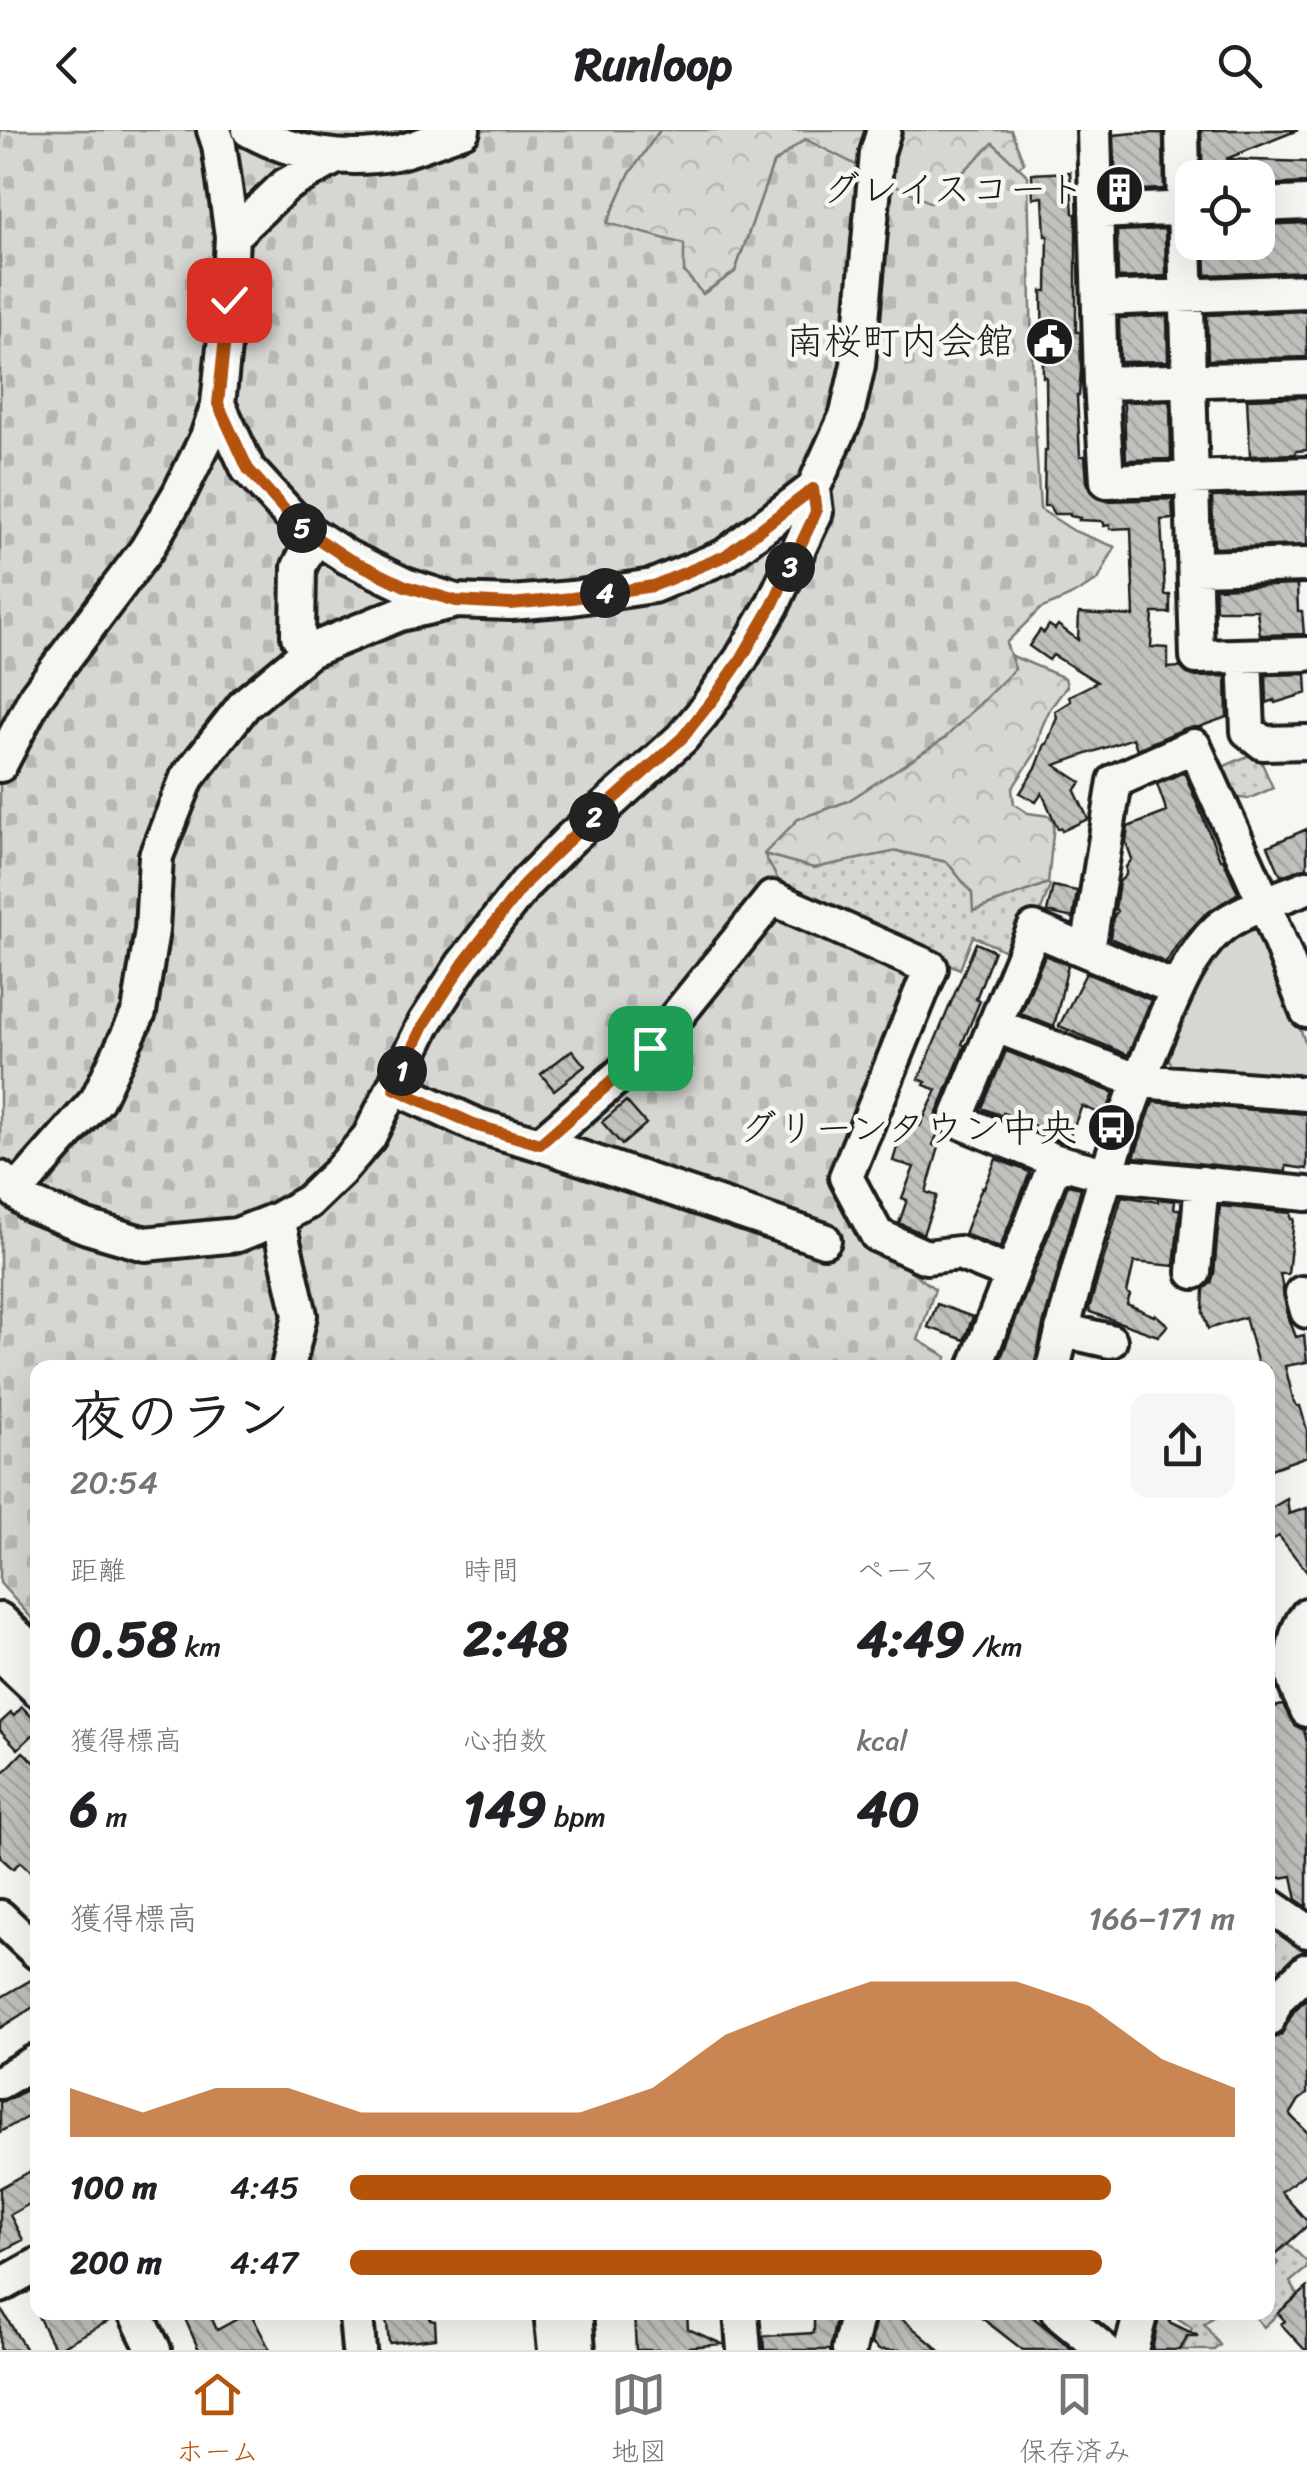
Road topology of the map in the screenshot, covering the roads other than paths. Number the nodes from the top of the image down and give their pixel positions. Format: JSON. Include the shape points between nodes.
{"nodes":[{"id":1,"x":214,"y":130,"type":"edge"},
{"id":2,"x":249,"y":130,"type":"edge"},
{"id":3,"x":463,"y":130,"type":"edge"},
{"id":4,"x":884,"y":130,"type":"edge"},
{"id":5,"x":1094,"y":130,"type":"edge"},
{"id":6,"x":1182,"y":135,"type":"dead end"},
{"id":7,"x":334,"y":158,"type":"junction"},
{"id":8,"x":1184,"y":160,"type":"edge"},
{"id":9,"x":1307,"y":203,"type":"edge"},
{"id":10,"x":1275,"y":204,"type":"edge"},
{"id":11,"x":1175,"y":209,"type":"edge"},
{"id":12,"x":1096,"y":212,"type":"junction"},
{"id":13,"x":232,"y":236,"type":"junction"},
{"id":14,"x":1187,"y":260,"type":"edge"},
{"id":15,"x":1307,"y":291,"type":"edge"},
{"id":16,"x":1186,"y":296,"type":"junction"},
{"id":17,"x":1099,"y":299,"type":"junction"},
{"id":18,"x":1307,"y":376,"type":"edge"},
{"id":19,"x":1188,"y":381,"type":"junction"},
{"id":20,"x":1101,"y":383,"type":"junction"},
{"id":21,"x":218,"y":404,"type":"junction"},
{"id":22,"x":1307,"y":474,"type":"edge"},
{"id":23,"x":1192,"y":476,"type":"junction"},
{"id":24,"x":813,"y":489,"type":"junction"},
{"id":25,"x":315,"y":536,"type":"junction"},
{"id":26,"x":1307,"y":565,"type":"edge"},
{"id":27,"x":1196,"y":568,"type":"junction"},
{"id":28,"x":456,"y":601,"type":"junction"},
{"id":29,"x":309,"y":651,"type":"junction"},
{"id":30,"x":1307,"y":654,"type":"edge"},
{"id":31,"x":1245,"y":656,"type":"junction"},
{"id":32,"x":1307,"y":742,"type":"edge"},
{"id":33,"x":0,"y":765,"type":"edge"},
{"id":34,"x":1307,"y":887,"type":"edge"},
{"id":35,"x":1265,"y":904,"type":"junction"},
{"id":36,"x":1088,"y":950,"type":"junction"},
{"id":37,"x":1177,"y":989,"type":"junction"},
{"id":38,"x":1306,"y":1006,"type":"edge"},
{"id":39,"x":994,"y":1025,"type":"junction"},
{"id":40,"x":1138,"y":1082,"type":"junction"},
{"id":41,"x":394,"y":1088,"type":"junction"},
{"id":42,"x":1307,"y":1094,"type":"edge"},
{"id":43,"x":540,"y":1144,"type":"junction"},
{"id":44,"x":1056,"y":1160,"type":"junction"},
{"id":45,"x":1106,"y":1174,"type":"junction"},
{"id":46,"x":1202,"y":1184,"type":"junction"},
{"id":47,"x":8,"y":1185,"type":"edge"},
{"id":48,"x":1307,"y":1194,"type":"edge"},
{"id":49,"x":278,"y":1219,"type":"junction"},
{"id":50,"x":824,"y":1240,"type":"dead end"},
{"id":51,"x":1194,"y":1272,"type":"dead end"},
{"id":52,"x":1011,"y":1274,"type":"junction"},
{"id":53,"x":1062,"y":1330,"type":"junction"},
{"id":54,"x":1110,"y":1342,"type":"dead end"},
{"id":55,"x":290,"y":1360,"type":"edge"},
{"id":56,"x":978,"y":1360,"type":"edge"},
{"id":57,"x":1054,"y":1360,"type":"edge"},
{"id":58,"x":1307,"y":1615,"type":"edge"},
{"id":59,"x":0,"y":1620,"type":"edge"},
{"id":60,"x":30,"y":1648,"type":"edge"},
{"id":61,"x":0,"y":1654,"type":"edge"},
{"id":62,"x":30,"y":1682,"type":"edge"},
{"id":63,"x":1307,"y":1710,"type":"edge"},
{"id":64,"x":1275,"y":1909,"type":"edge"},
{"id":65,"x":0,"y":1918,"type":"edge"},
{"id":66,"x":1307,"y":1931,"type":"edge"},
{"id":67,"x":30,"y":1946,"type":"edge"},
{"id":68,"x":1307,"y":1970,"type":"edge"},
{"id":69,"x":1275,"y":2004,"type":"edge"},
{"id":70,"x":30,"y":2065,"type":"edge"},
{"id":71,"x":0,"y":2082,"type":"edge"},
{"id":72,"x":30,"y":2269,"type":"edge"},
{"id":73,"x":0,"y":2286,"type":"edge"},
{"id":74,"x":138,"y":2320,"type":"edge"},
{"id":75,"x":356,"y":2320,"type":"edge"},
{"id":76,"x":552,"y":2320,"type":"edge"},
{"id":77,"x":576,"y":2320,"type":"edge"},
{"id":78,"x":742,"y":2320,"type":"edge"},
{"id":79,"x":856,"y":2320,"type":"edge"},
{"id":80,"x":1068,"y":2320,"type":"edge"},
{"id":81,"x":1139,"y":2320,"type":"edge"},
{"id":82,"x":154,"y":2350,"type":"edge"},
{"id":83,"x":359,"y":2350,"type":"edge"},
{"id":84,"x":555,"y":2350,"type":"edge"},
{"id":85,"x":578,"y":2350,"type":"edge"},
{"id":86,"x":744,"y":2350,"type":"edge"},
{"id":87,"x":849,"y":2350,"type":"edge"},
{"id":88,"x":1104,"y":2350,"type":"edge"},
{"id":89,"x":1131,"y":2350,"type":"edge"}],
"edges":[{"from":1,"to":13,"type":"street"},
{"from":2,"to":7,"type":"street"},
{"from":3,"to":7,"type":"street","via":[[396,153]]},
{"from":4,"to":24,"type":"street","via":[[858,365],[847,414]]},
{"from":5,"to":12,"type":"street"},
{"from":6,"to":8,"type":"street"},
{"from":7,"to":13,"type":"street","via":[[286,185]]},
{"from":9,"to":10,"type":"street"},
{"from":11,"to":12,"type":"street"},
{"from":12,"to":17,"type":"street"},
{"from":13,"to":21,"type":"street"},
{"from":14,"to":16,"type":"street"},
{"from":15,"to":16,"type":"street"},
{"from":16,"to":17,"type":"street"},
{"from":16,"to":19,"type":"street"},
{"from":17,"to":20,"type":"street"},
{"from":18,"to":19,"type":"street"},
{"from":19,"to":20,"type":"street"},
{"from":19,"to":23,"type":"street"},
{"from":20,"to":23,"type":"street","via":[[1106,481]]},
{"from":21,"to":25,"type":"street","via":[[248,469]]},
{"from":21,"to":33,"type":"street","via":[[146,550],[36,696]]},
{"from":22,"to":23,"type":"street"},
{"from":23,"to":27,"type":"street"},
{"from":24,"to":28,"type":"street","via":[[725,556],[653,586],[511,604]]},
{"from":24,"to":41,"type":"street","via":[[816,512],[772,606],[714,698],[682,738],[526,882],[425,1023]]},
{"from":25,"to":28,"type":"street","via":[[405,586]]},
{"from":25,"to":29,"type":"street","via":[[298,566],[298,636]]},
{"from":26,"to":27,"type":"street"},
{"from":27,"to":31,"type":"street","via":[[1196,658]]},
{"from":28,"to":29,"type":"street","via":[[400,614]]},
{"from":29,"to":47,"type":"street","via":[[245,704],[188,778],[156,856],[138,1012],[97,1100]]},
{"from":30,"to":31,"type":"street"},
{"from":31,"to":32,"type":"street","via":[[1248,731],[1264,743]]},
{"from":34,"to":35,"type":"street"},
{"from":35,"to":36,"type":"street","via":[[1194,746],[1116,781]]},
{"from":35,"to":37,"type":"street","via":[[1220,926]]},
{"from":35,"to":38,"type":"street"},
{"from":36,"to":37,"type":"street"},
{"from":36,"to":39,"type":"street","via":[[1034,928]]},
{"from":37,"to":40,"type":"street"},
{"from":39,"to":40,"type":"street"},
{"from":39,"to":44,"type":"street","via":[[956,1120]]},
{"from":40,"to":42,"type":"street"},
{"from":40,"to":45,"type":"street"},
{"from":41,"to":43,"type":"street","via":[[478,1126]]},
{"from":41,"to":49,"type":"street","via":[[370,1138],[308,1202]]},
{"from":43,"to":50,"type":"street"},
{"from":43,"to":52,"type":"street","via":[[650,1048],[772,898],[932,968],[846,1177],[877,1235],[926,1256],[959,1253]]},
{"from":44,"to":45,"type":"street"},
{"from":44,"to":52,"type":"street"},
{"from":45,"to":46,"type":"street"},
{"from":45,"to":53,"type":"street"},
{"from":46,"to":48,"type":"street"},
{"from":46,"to":51,"type":"street"},
{"from":47,"to":49,"type":"street","via":[[30,1204],[145,1244],[237,1235]]},
{"from":49,"to":55,"type":"street","via":[[300,1315]]},
{"from":52,"to":56,"type":"street"},
{"from":53,"to":54,"type":"street"},
{"from":53,"to":57,"type":"street"},
{"from":58,"to":63,"type":"street","via":[[1293,1653],[1294,1683]]},
{"from":59,"to":60,"type":"street"},
{"from":61,"to":62,"type":"street"},
{"from":64,"to":66,"type":"street"},
{"from":65,"to":67,"type":"street"},
{"from":68,"to":69,"type":"street"},
{"from":70,"to":71,"type":"street"},
{"from":72,"to":73,"type":"street"},
{"from":74,"to":82,"type":"street"},
{"from":75,"to":83,"type":"street"},
{"from":76,"to":84,"type":"street"},
{"from":77,"to":85,"type":"street"},
{"from":78,"to":86,"type":"street"},
{"from":79,"to":87,"type":"street"},
{"from":80,"to":88,"type":"street"},
{"from":81,"to":89,"type":"street"}]}
